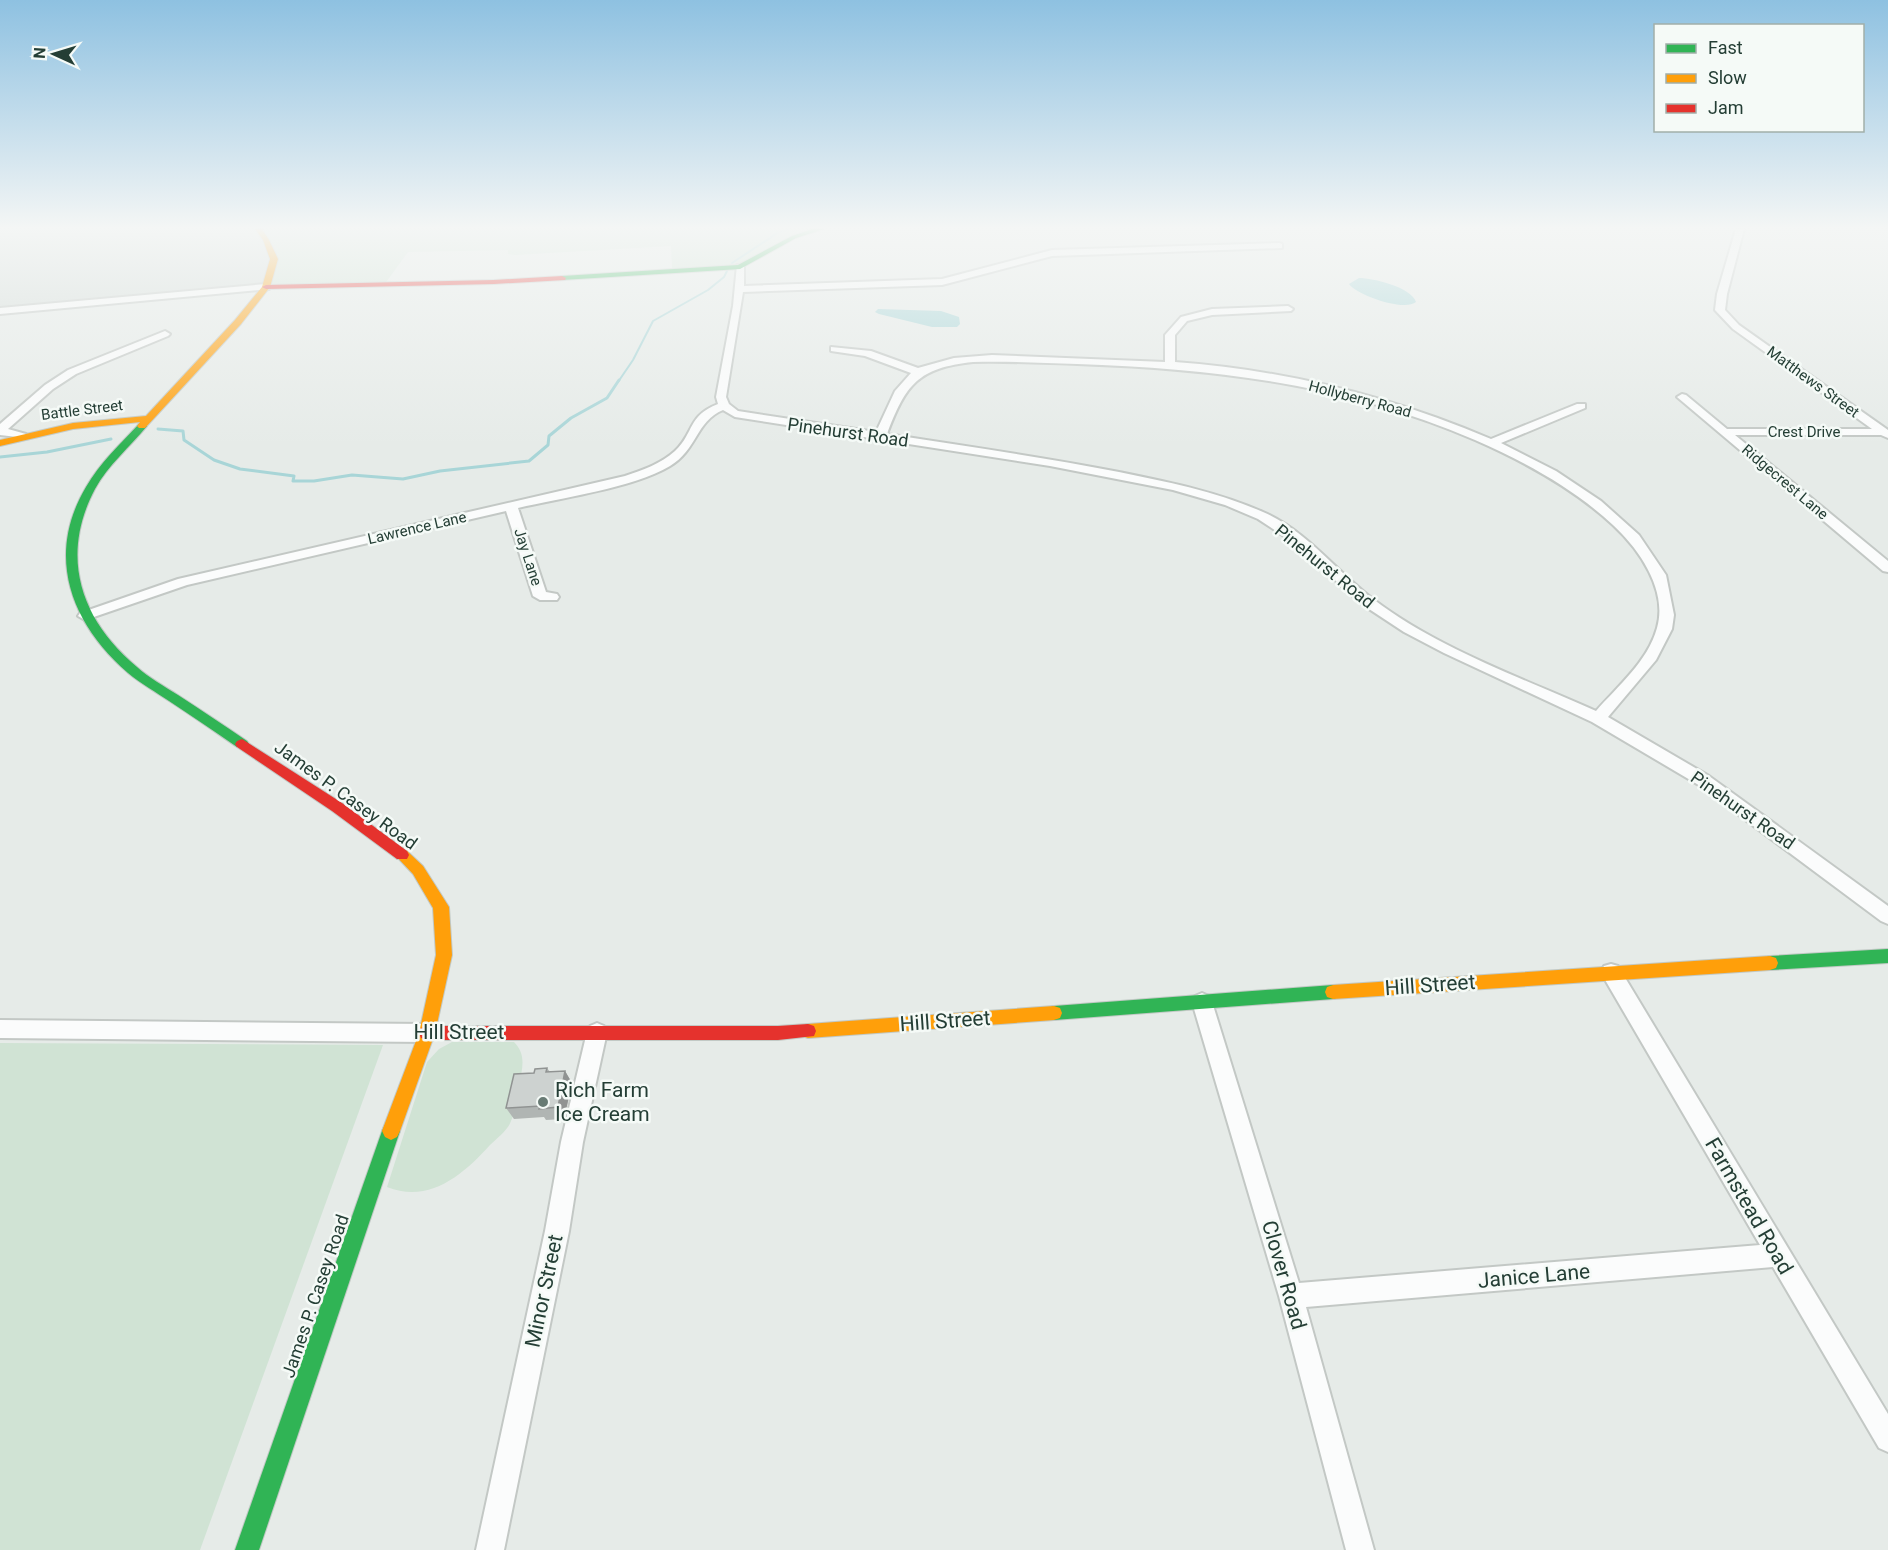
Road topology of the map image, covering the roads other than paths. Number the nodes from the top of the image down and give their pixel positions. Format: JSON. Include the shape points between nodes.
{"nodes":[{"id":1,"x":100,"y":301,"type":"edge"},
{"id":2,"x":254,"y":301,"type":"edge"},
{"id":3,"x":738,"y":301,"type":"edge"},
{"id":4,"x":1721,"y":301,"type":"edge"},
{"id":5,"x":1288,"y":309,"type":"dead end"},
{"id":6,"x":0,"y":310,"type":"edge"},
{"id":7,"x":165,"y":334,"type":"dead end"},
{"id":8,"x":835,"y":349,"type":"dead end"},
{"id":9,"x":1170,"y":365,"type":"junction"},
{"id":10,"x":918,"y":372,"type":"junction"},
{"id":11,"x":1682,"y":397,"type":"dead end"},
{"id":12,"x":724,"y":406,"type":"junction"},
{"id":13,"x":1581,"y":406,"type":"dead end"},
{"id":14,"x":148,"y":419,"type":"junction"},
{"id":15,"x":1725,"y":432,"type":"junction"},
{"id":16,"x":1885,"y":434,"type":"edge"},
{"id":17,"x":22,"y":436,"type":"junction"},
{"id":18,"x":880,"y":436,"type":"junction"},
{"id":19,"x":0,"y":443,"type":"edge"},
{"id":20,"x":1492,"y":443,"type":"junction"},
{"id":21,"x":512,"y":507,"type":"junction"},
{"id":22,"x":1888,"y":568,"type":"edge"},
{"id":23,"x":552,"y":597,"type":"dead end"},
{"id":24,"x":85,"y":616,"type":"junction"},
{"id":25,"x":1598,"y":718,"type":"junction"},
{"id":26,"x":1888,"y":916,"type":"edge"},
{"id":27,"x":1888,"y":956,"type":"edge"},
{"id":28,"x":1611,"y":972,"type":"junction"},
{"id":29,"x":1202,"y":1002,"type":"junction"},
{"id":30,"x":0,"y":1029,"type":"edge"},
{"id":31,"x":597,"y":1032,"type":"junction"},
{"id":32,"x":427,"y":1033,"type":"junction"},
{"id":33,"x":1777,"y":1255,"type":"junction"},
{"id":34,"x":1291,"y":1296,"type":"junction"},
{"id":35,"x":1888,"y":1439,"type":"edge"},
{"id":36,"x":247,"y":1550,"type":"edge"},
{"id":37,"x":490,"y":1550,"type":"edge"},
{"id":38,"x":1360,"y":1550,"type":"edge"}],
"edges":[{"from":1,"to":6,"type":"street"},
{"from":2,"to":14,"type":"street","name":"James P. Casey Road"},
{"from":3,"to":12,"type":"street","via":[[721,397]]},
{"from":4,"to":16,"type":"street","name":"Matthews Street","via":[[1720,310],[1736,327]]},
{"from":5,"to":9,"type":"street","via":[[1212,312],[1184,319],[1170,335]]},
{"from":7,"to":17,"type":"street","name":"Battle Street","via":[[72,372],[49,387],[2,428],[3,432]]},
{"from":8,"to":10,"type":"street","via":[[867,353]]},
{"from":9,"to":10,"type":"street","name":"Hollyberry Road","via":[[992,359],[953,362]]},
{"from":9,"to":20,"type":"street","name":"Hollyberry Road","via":[[1259,375],[1369,398]]},
{"from":10,"to":18,"type":"street","via":[[898,393]]},
{"from":11,"to":15,"type":"street","name":"Ridgecrest Lane"},
{"from":12,"to":18,"type":"street","name":"Pinehurst Road","via":[[746,417]]},
{"from":12,"to":21,"type":"street","name":"Lawrence Lane","via":[[698,419],[685,448],[660,467],[628,479]]},
{"from":13,"to":20,"type":"street"},
{"from":14,"to":17,"type":"street","name":"Battle Street","via":[[77,424]]},
{"from":14,"to":24,"type":"street","name":"James P. Casey Road","via":[[106,465],[76,519],[70,571]]},
{"from":15,"to":16,"type":"street","name":"Crest Drive"},
{"from":15,"to":22,"type":"street","name":"Ridgecrest Lane"},
{"from":17,"to":19,"type":"street","name":"Battle Street"},
{"from":18,"to":25,"type":"street","name":"Pinehurst Road","via":[[1050,462],[1229,502],[1262,516],[1294,537],[1368,602],[1409,629]]},
{"from":20,"to":25,"type":"street","name":"Hollyberry Road","via":[[1566,482],[1618,520],[1648,555],[1663,588],[1667,616],[1660,642]]},
{"from":21,"to":23,"type":"street","name":"Jay Lane","via":[[540,596]]},
{"from":21,"to":24,"type":"street","name":"Lawrence Lane","via":[[183,582]]},
{"from":24,"to":32,"type":"street","name":"James P. Casey Road","via":[[132,670],[337,807],[418,870],[441,907],[444,955]]},
{"from":25,"to":26,"type":"street","name":"Pinehurst Road","via":[[1728,796]]},
{"from":27,"to":28,"type":"street","name":"Hill Street"},
{"from":28,"to":29,"type":"street","name":"Hill Street"},
{"from":28,"to":33,"type":"street","name":"Farmstead Road"},
{"from":29,"to":31,"type":"street","name":"Hill Street","via":[[778,1034]]},
{"from":29,"to":34,"type":"street","name":"Clover Road"},
{"from":30,"to":32,"type":"street","name":"Hill Street"},
{"from":31,"to":32,"type":"street","name":"Hill Street"},
{"from":31,"to":37,"type":"street","name":"Minor Street"},
{"from":32,"to":36,"type":"street","name":"James P. Casey Road"},
{"from":33,"to":34,"type":"street","name":"Janice Lane"},
{"from":33,"to":35,"type":"street","name":"Farmstead Road"},
{"from":34,"to":38,"type":"street","name":"Clover Road"}]}
